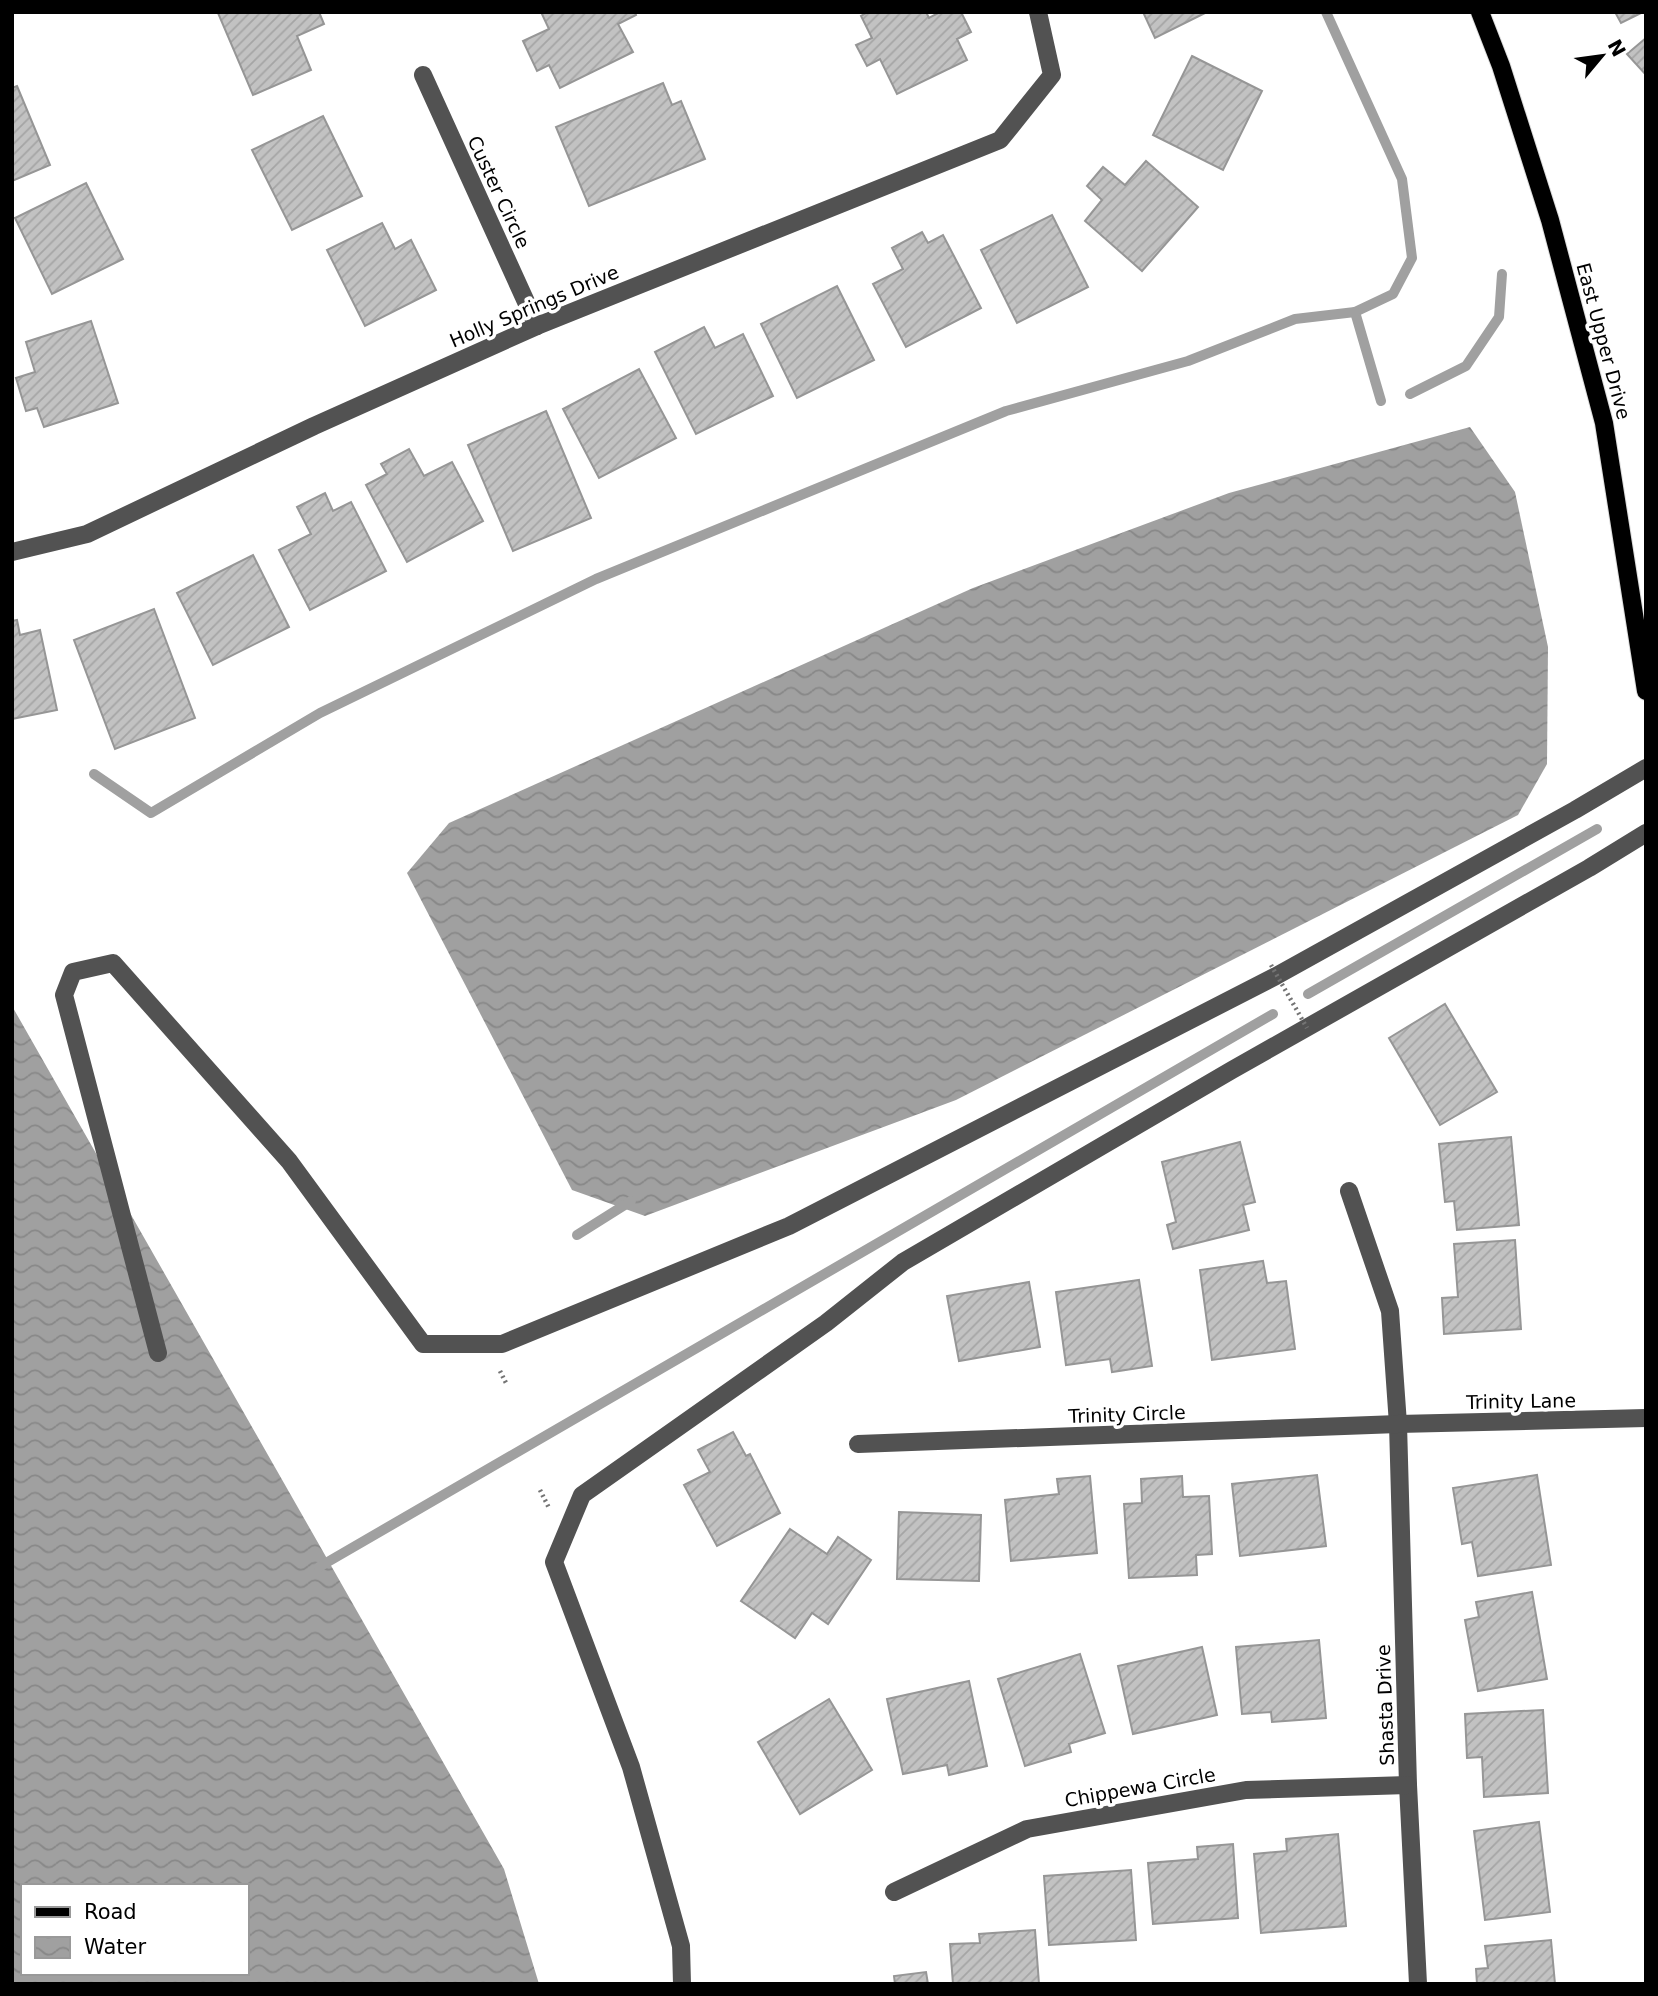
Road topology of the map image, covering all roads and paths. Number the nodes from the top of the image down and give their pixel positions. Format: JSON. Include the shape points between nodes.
{"nodes":[{"id":1,"x":1038,"y":12,"type":"edge"},
{"id":2,"x":1480,"y":12,"type":"edge"},
{"id":3,"x":423,"y":75,"type":"dead end"},
{"id":4,"x":537,"y":326,"type":"junction"},
{"id":5,"x":12,"y":552,"type":"edge"},
{"id":6,"x":1646,"y":691,"type":"edge"},
{"id":7,"x":1646,"y":768,"type":"edge"},
{"id":8,"x":1646,"y":833,"type":"edge"},
{"id":9,"x":1273,"y":971,"type":"junction"},
{"id":10,"x":1307,"y":1028,"type":"junction"},
{"id":11,"x":1349,"y":1191,"type":"dead end"},
{"id":12,"x":158,"y":1353,"type":"dead end"},
{"id":13,"x":1646,"y":1418,"type":"edge"},
{"id":14,"x":1398,"y":1424,"type":"junction"},
{"id":15,"x":858,"y":1444,"type":"dead end"},
{"id":16,"x":540,"y":1490,"type":"dead end"},
{"id":17,"x":551,"y":1512,"type":"dead end"},
{"id":18,"x":1408,"y":1785,"type":"junction"},
{"id":19,"x":894,"y":1892,"type":"dead end"},
{"id":20,"x":682,"y":1984,"type":"edge"},
{"id":21,"x":1418,"y":1984,"type":"edge"}],
"edges":[{"from":1,"to":4,"type":"street","name":"Holly Springs Drive","via":[[1052,75],[1000,140]]},
{"from":2,"to":6,"type":"main road","name":"East Upper Drive","via":[[1550,220],[1604,423]]},
{"from":3,"to":4,"type":"street","name":"Custer Circle"},
{"from":4,"to":5,"type":"street","name":"Holly Springs Drive","via":[[87,534]]},
{"from":7,"to":9,"type":"street"},
{"from":8,"to":10,"type":"street"},
{"from":9,"to":10,"type":"path","bridge":true},
{"from":9,"to":12,"type":"street","via":[[789,1226],[502,1344],[423,1344],[289,1161],[113,963],[73,972],[64,995]]},
{"from":10,"to":20,"type":"street","via":[[903,1262],[826,1323],[582,1495],[554,1562],[631,1768],[681,1947]]},
{"from":11,"to":14,"type":"street","name":"Shasta Drive","via":[[1391,1311]]},
{"from":13,"to":14,"type":"street","name":"Trinity Lane"},
{"from":14,"to":15,"type":"street","name":"Trinity Circle"},
{"from":14,"to":18,"type":"street","name":"Shasta Drive"},
{"from":16,"to":17,"type":"path"},
{"from":18,"to":19,"type":"street","name":"Chippewa Circle","via":[[1246,1790],[1027,1829]]},
{"from":18,"to":21,"type":"street","name":"Shasta Drive"}]}
